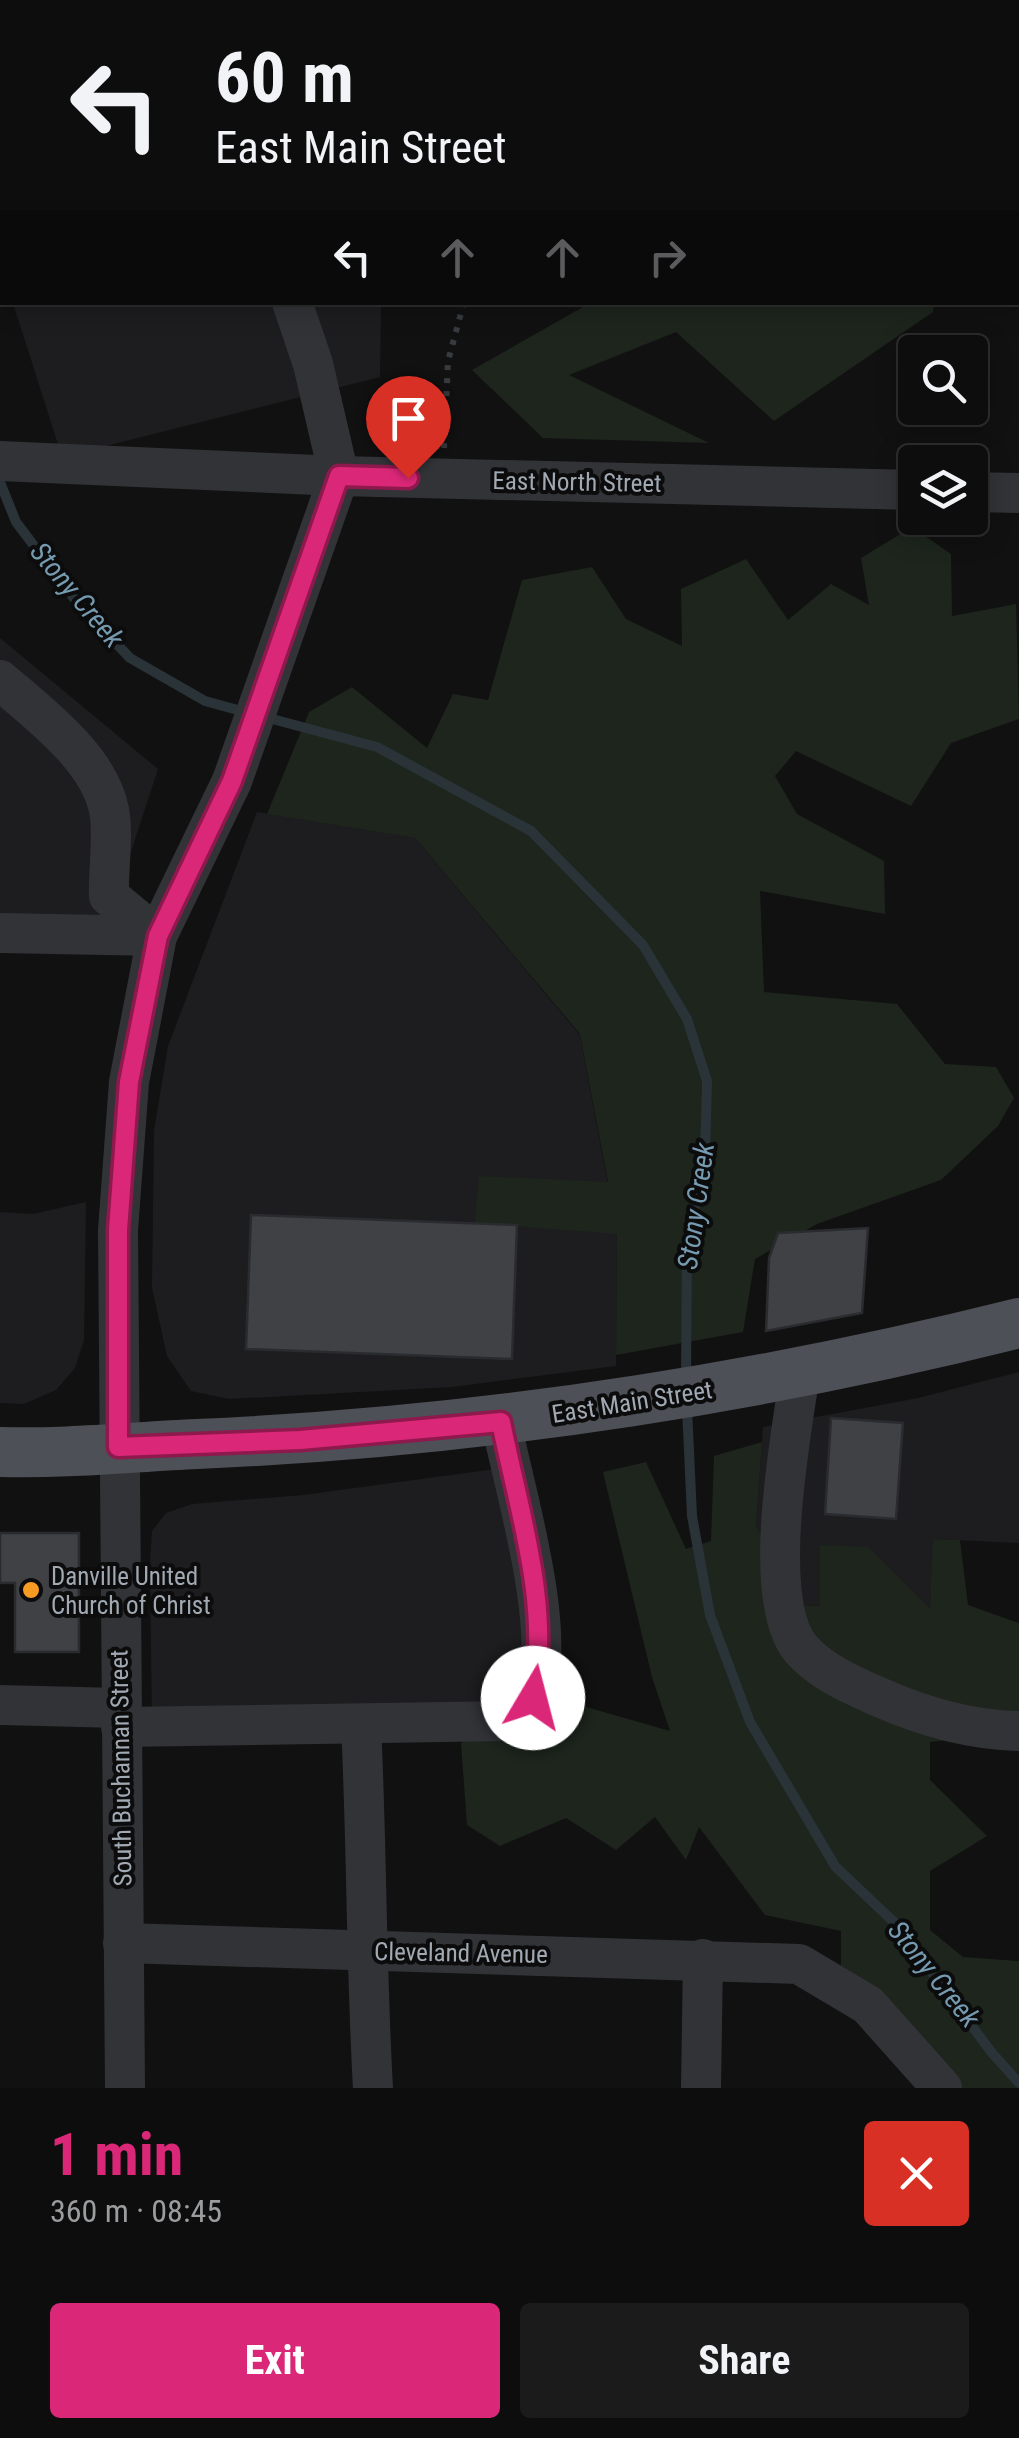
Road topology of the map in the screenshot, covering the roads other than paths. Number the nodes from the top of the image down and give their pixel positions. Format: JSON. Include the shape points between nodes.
{"nodes":[{"id":1,"x":293,"y":305,"type":"edge"},
{"id":2,"x":0,"y":461,"type":"edge"},
{"id":3,"x":339,"y":476,"type":"junction"},
{"id":4,"x":898,"y":490,"type":"edge"},
{"id":5,"x":988,"y":492,"type":"edge"},
{"id":6,"x":1019,"y":493,"type":"edge"},
{"id":7,"x":0,"y":680,"type":"edge"},
{"id":8,"x":0,"y":933,"type":"edge"},
{"id":9,"x":158,"y":936,"type":"junction"},
{"id":10,"x":1019,"y":1322,"type":"edge"},
{"id":11,"x":796,"y":1374,"type":"junction"},
{"id":12,"x":501,"y":1422,"type":"junction"},
{"id":13,"x":118,"y":1447,"type":"junction"},
{"id":14,"x":0,"y":1452,"type":"edge"},
{"id":15,"x":0,"y":1705,"type":"edge"},
{"id":16,"x":120,"y":1717,"type":"junction"},
{"id":17,"x":361,"y":1725,"type":"junction"},
{"id":18,"x":1019,"y":1730,"type":"edge"},
{"id":19,"x":123,"y":1943,"type":"junction"},
{"id":20,"x":364,"y":1950,"type":"junction"},
{"id":21,"x":703,"y":1959,"type":"junction"},
{"id":22,"x":125,"y":2088,"type":"edge"},
{"id":23,"x":374,"y":2088,"type":"edge"},
{"id":24,"x":702,"y":2088,"type":"edge"},
{"id":25,"x":942,"y":2088,"type":"edge"}],
"edges":[{"from":1,"to":3,"type":"street"},
{"from":2,"to":3,"type":"street","name":"East North Street"},
{"from":3,"to":4,"type":"street","name":"East North Street"},
{"from":3,"to":9,"type":"street","name":"South Buchannan Street","via":[[232,781]]},
{"from":5,"to":6,"type":"street"},
{"from":7,"to":9,"type":"street","via":[[58,730],[89,768],[109,810],[109,896]]},
{"from":8,"to":9,"type":"street"},
{"from":9,"to":13,"type":"street","name":"South Buchannan Street","via":[[129,1082],[118,1230]]},
{"from":10,"to":11,"type":"main road","name":"East Main Street"},
{"from":11,"to":12,"type":"main road","name":"East Main Street"},
{"from":11,"to":18,"type":"street","via":[[780,1530],[782,1610],[801,1648],[840,1680],[918,1714]]},
{"from":12,"to":13,"type":"main road","name":"East Main Street"},
{"from":12,"to":17,"type":"street","via":[[538,1600],[541,1660],[533,1698],[506,1721]]},
{"from":13,"to":14,"type":"main road","name":"East Main Street"},
{"from":13,"to":16,"type":"street","name":"South Buchannan Street"},
{"from":15,"to":16,"type":"street"},
{"from":16,"to":17,"type":"street"},
{"from":16,"to":19,"type":"street","name":"South Buchannan Street"},
{"from":17,"to":20,"type":"street","via":[[369,1902]]},
{"from":19,"to":20,"type":"street","name":"Cleveland Avenue"},
{"from":19,"to":22,"type":"street","name":"South Buchannan Street"},
{"from":20,"to":21,"type":"street","name":"Cleveland Avenue"},
{"from":20,"to":23,"type":"street"},
{"from":21,"to":24,"type":"street"},
{"from":21,"to":25,"type":"street","name":"Cleveland Avenue","via":[[798,1964],[868,2005]]}]}
